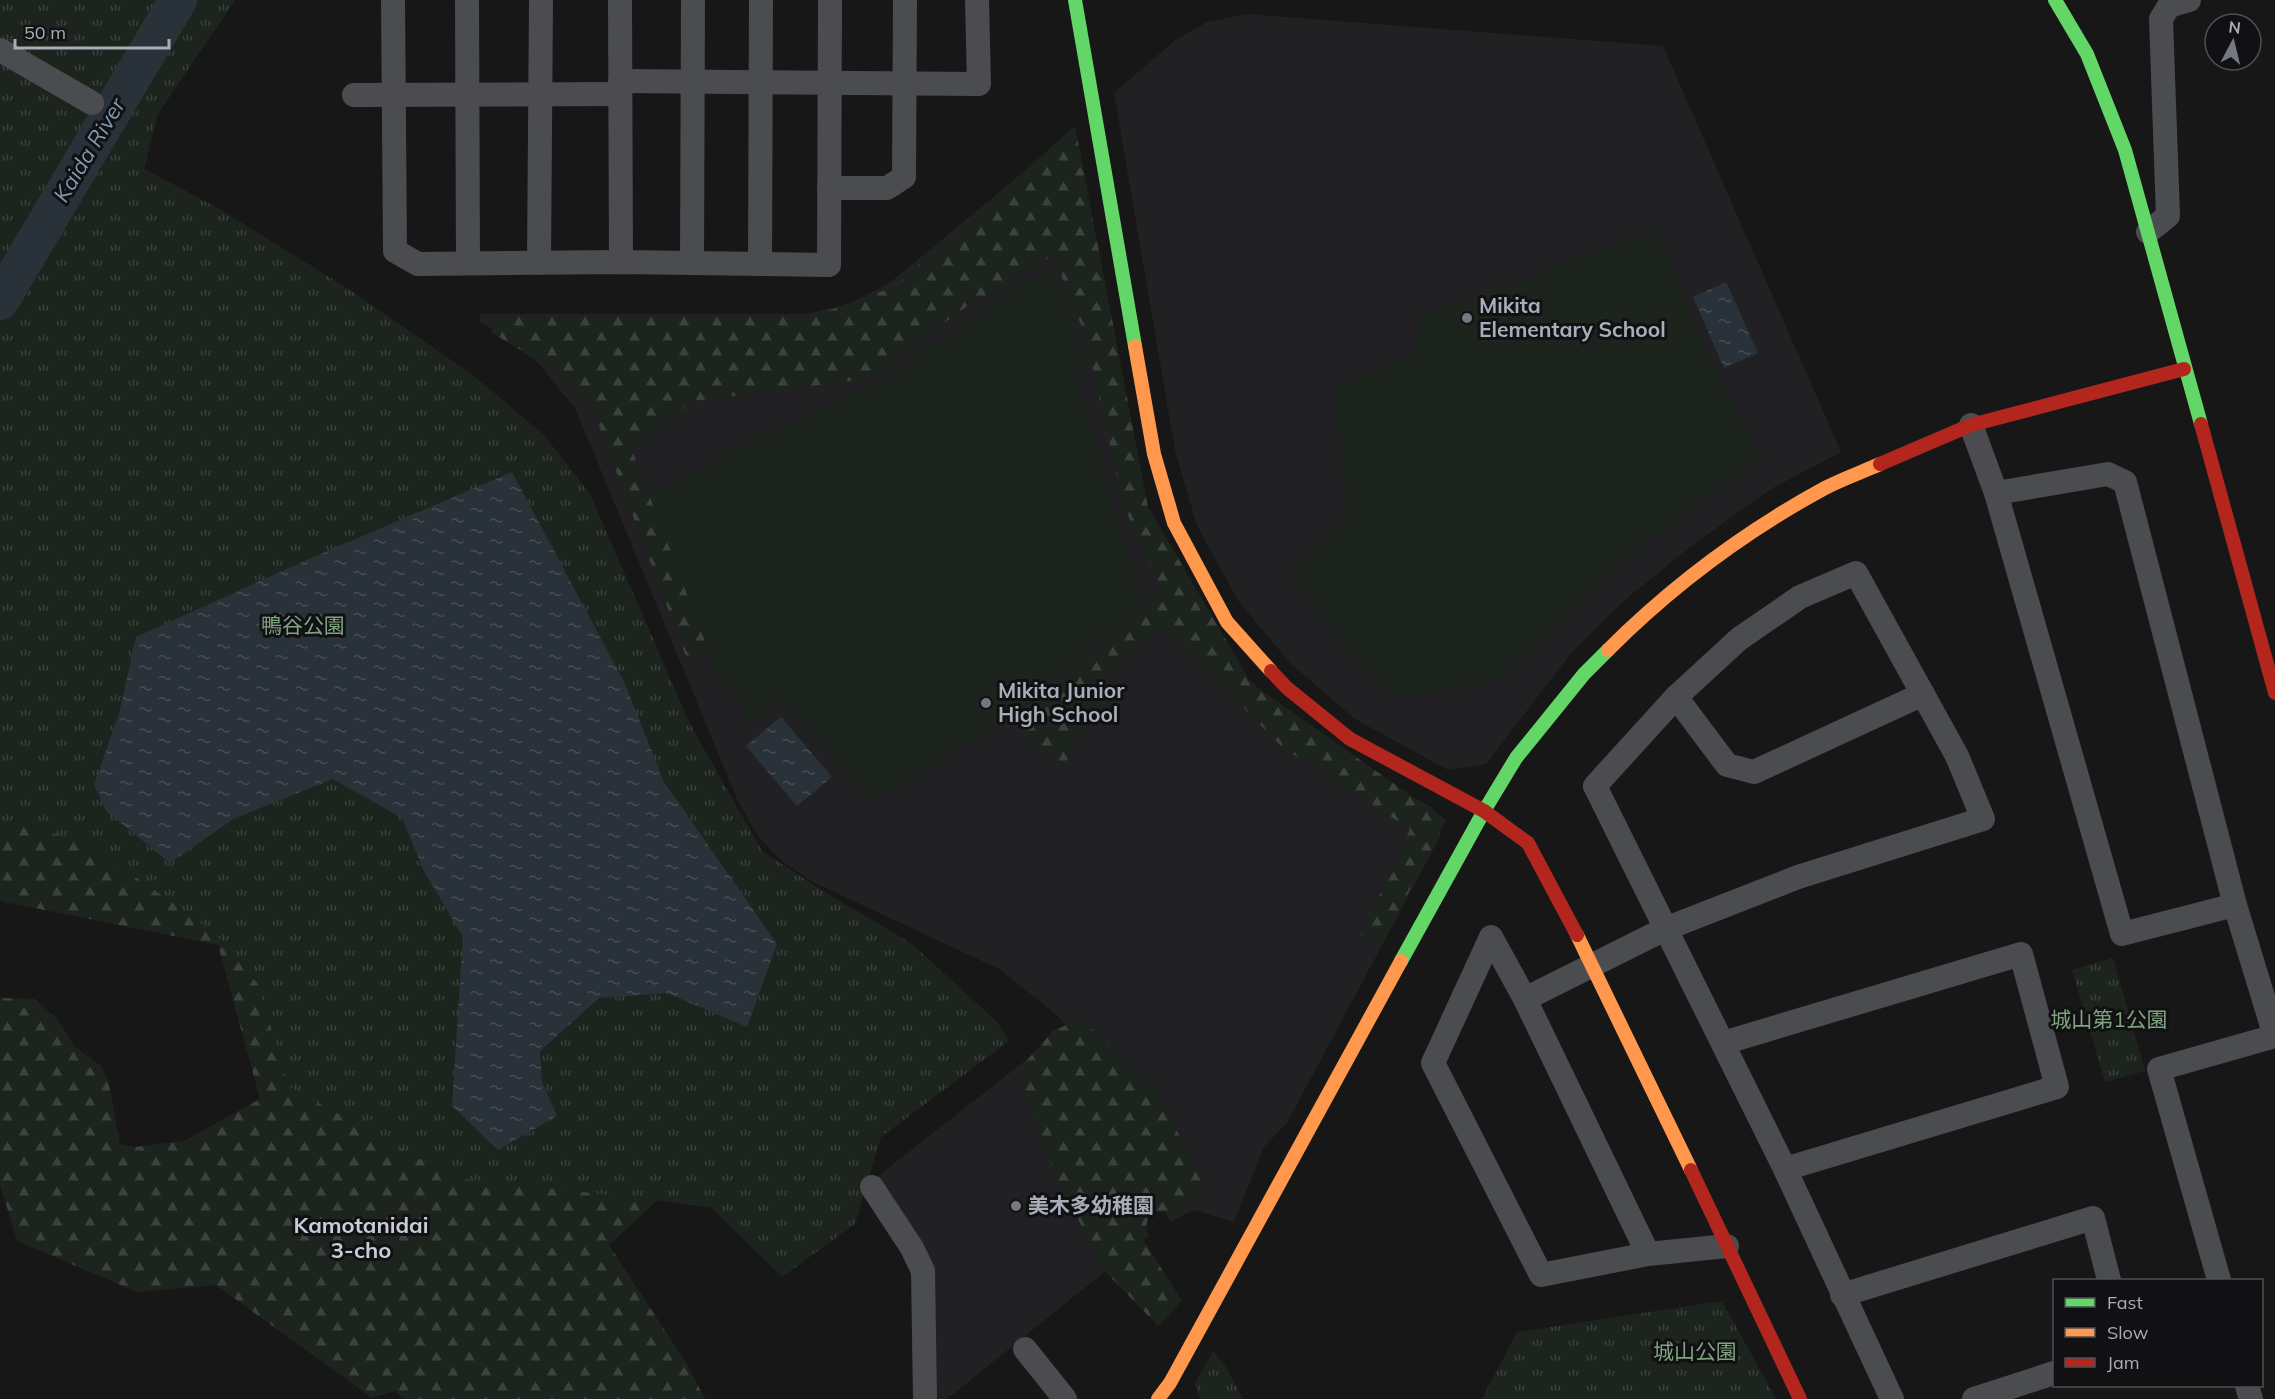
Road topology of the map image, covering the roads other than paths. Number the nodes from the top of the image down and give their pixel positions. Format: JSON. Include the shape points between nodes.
{"nodes":[{"id":1,"x":393,"y":0,"type":"edge"},
{"id":2,"x":466,"y":0,"type":"edge"},
{"id":3,"x":541,"y":0,"type":"edge"},
{"id":4,"x":620,"y":0,"type":"edge"},
{"id":5,"x":693,"y":0,"type":"edge"},
{"id":6,"x":761,"y":0,"type":"edge"},
{"id":7,"x":830,"y":0,"type":"edge"},
{"id":8,"x":904,"y":0,"type":"edge"},
{"id":9,"x":977,"y":0,"type":"edge"},
{"id":10,"x":1075,"y":0,"type":"edge"},
{"id":11,"x":2055,"y":0,"type":"edge"},
{"id":12,"x":2189,"y":0,"type":"edge"},
{"id":13,"x":0,"y":50,"type":"edge"},
{"id":14,"x":693,"y":82,"type":"junction"},
{"id":15,"x":761,"y":83,"type":"junction"},
{"id":16,"x":830,"y":83,"type":"junction"},
{"id":17,"x":904,"y":83,"type":"junction"},
{"id":18,"x":620,"y":87,"type":"junction"},
{"id":19,"x":540,"y":94,"type":"junction"},
{"id":20,"x":354,"y":95,"type":"dead end"},
{"id":21,"x":394,"y":95,"type":"junction"},
{"id":22,"x":466,"y":95,"type":"junction"},
{"id":23,"x":92,"y":103,"type":"dead end"},
{"id":24,"x":829,"y":188,"type":"junction"},
{"id":25,"x":2148,"y":232,"type":"junction"},
{"id":26,"x":621,"y":262,"type":"junction"},
{"id":27,"x":468,"y":263,"type":"junction"},
{"id":28,"x":539,"y":263,"type":"junction"},
{"id":29,"x":692,"y":263,"type":"junction"},
{"id":30,"x":760,"y":264,"type":"junction"},
{"id":31,"x":2184,"y":369,"type":"junction"},
{"id":32,"x":1971,"y":425,"type":"junction"},
{"id":33,"x":1996,"y":493,"type":"junction"},
{"id":34,"x":2275,"y":693,"type":"edge"},
{"id":35,"x":1923,"y":694,"type":"junction"},
{"id":36,"x":1676,"y":697,"type":"junction"},
{"id":37,"x":1484,"y":811,"type":"junction"},
{"id":38,"x":2235,"y":905,"type":"junction"},
{"id":39,"x":1665,"y":930,"type":"junction"},
{"id":40,"x":1593,"y":965,"type":"junction"},
{"id":41,"x":1525,"y":999,"type":"junction"},
{"id":42,"x":2275,"y":1036,"type":"edge"},
{"id":43,"x":1723,"y":1043,"type":"junction"},
{"id":44,"x":1785,"y":1169,"type":"junction"},
{"id":45,"x":872,"y":1187,"type":"dead end"},
{"id":46,"x":1727,"y":1246,"type":"junction"},
{"id":47,"x":1648,"y":1254,"type":"junction"},
{"id":48,"x":2108,"y":1279,"type":"edge"},
{"id":49,"x":2218,"y":1279,"type":"edge"},
{"id":50,"x":1842,"y":1294,"type":"junction"},
{"id":51,"x":1025,"y":1349,"type":"dead end"},
{"id":52,"x":2053,"y":1374,"type":"edge"},
{"id":53,"x":925,"y":1399,"type":"edge"},
{"id":54,"x":1065,"y":1399,"type":"edge"},
{"id":55,"x":1158,"y":1399,"type":"edge"},
{"id":56,"x":1800,"y":1399,"type":"edge"},
{"id":57,"x":1892,"y":1399,"type":"edge"},
{"id":58,"x":1974,"y":1399,"type":"edge"}],
"edges":[{"from":1,"to":21,"type":"street"},
{"from":2,"to":22,"type":"street"},
{"from":3,"to":19,"type":"street"},
{"from":4,"to":18,"type":"street"},
{"from":5,"to":14,"type":"street"},
{"from":6,"to":15,"type":"street"},
{"from":7,"to":16,"type":"street"},
{"from":8,"to":17,"type":"street"},
{"from":9,"to":17,"type":"street","via":[[979,84]]},
{"from":10,"to":37,"type":"street","via":[[1154,454],[1174,523],[1227,622],[1287,688],[1350,739]]},
{"from":11,"to":25,"type":"street","via":[[2075,29],[2103,88]]},
{"from":12,"to":25,"type":"street","via":[[2169,6],[2161,19],[2168,216]]},
{"from":13,"to":23,"type":"street"},
{"from":14,"to":15,"type":"street"},
{"from":14,"to":18,"type":"street"},
{"from":14,"to":29,"type":"street"},
{"from":15,"to":16,"type":"street"},
{"from":15,"to":30,"type":"street"},
{"from":16,"to":17,"type":"street"},
{"from":16,"to":24,"type":"street"},
{"from":17,"to":24,"type":"street","via":[[904,177],[887,188]]},
{"from":18,"to":19,"type":"street"},
{"from":18,"to":26,"type":"street"},
{"from":19,"to":22,"type":"street"},
{"from":19,"to":28,"type":"street"},
{"from":20,"to":21,"type":"street"},
{"from":21,"to":22,"type":"street"},
{"from":21,"to":27,"type":"street","via":[[395,251],[418,264]]},
{"from":22,"to":27,"type":"street"},
{"from":24,"to":30,"type":"street","via":[[829,265]]},
{"from":25,"to":31,"type":"street"},
{"from":26,"to":28,"type":"street"},
{"from":26,"to":29,"type":"street"},
{"from":27,"to":28,"type":"street"},
{"from":29,"to":30,"type":"street"},
{"from":31,"to":32,"type":"street"},
{"from":31,"to":34,"type":"street"},
{"from":32,"to":33,"type":"street"},
{"from":32,"to":37,"type":"street","via":[[1827,488],[1716,558],[1652,608],[1584,674],[1516,758]]},
{"from":33,"to":38,"type":"street","via":[[2108,474],[2125,482]]},
{"from":33,"to":38,"type":"street","via":[[2122,934]]},
{"from":35,"to":36,"type":"street","via":[[1754,772],[1727,765]]},
{"from":35,"to":36,"type":"street","via":[[1856,573],[1791,603],[1739,639]]},
{"from":35,"to":39,"type":"street","via":[[1957,756],[1983,819],[1798,877]]},
{"from":36,"to":39,"type":"street","via":[[1595,786]]},
{"from":37,"to":40,"type":"street","via":[[1528,843]]},
{"from":37,"to":55,"type":"street"},
{"from":38,"to":42,"type":"street"},
{"from":39,"to":40,"type":"street"},
{"from":39,"to":43,"type":"street"},
{"from":40,"to":41,"type":"street"},
{"from":40,"to":46,"type":"street"},
{"from":41,"to":47,"type":"street"},
{"from":41,"to":47,"type":"street","via":[[1491,937],[1433,1063],[1541,1275]]},
{"from":42,"to":49,"type":"street","via":[[2158,1069]]},
{"from":43,"to":44,"type":"street"},
{"from":43,"to":44,"type":"street","via":[[2021,954],[2057,1087]]},
{"from":44,"to":50,"type":"street"},
{"from":45,"to":53,"type":"street","via":[[923,1271]]},
{"from":46,"to":47,"type":"street"},
{"from":46,"to":56,"type":"street"},
{"from":48,"to":50,"type":"street","via":[[2093,1218]]},
{"from":50,"to":57,"type":"street"},
{"from":51,"to":54,"type":"street"},
{"from":52,"to":58,"type":"street"}]}
